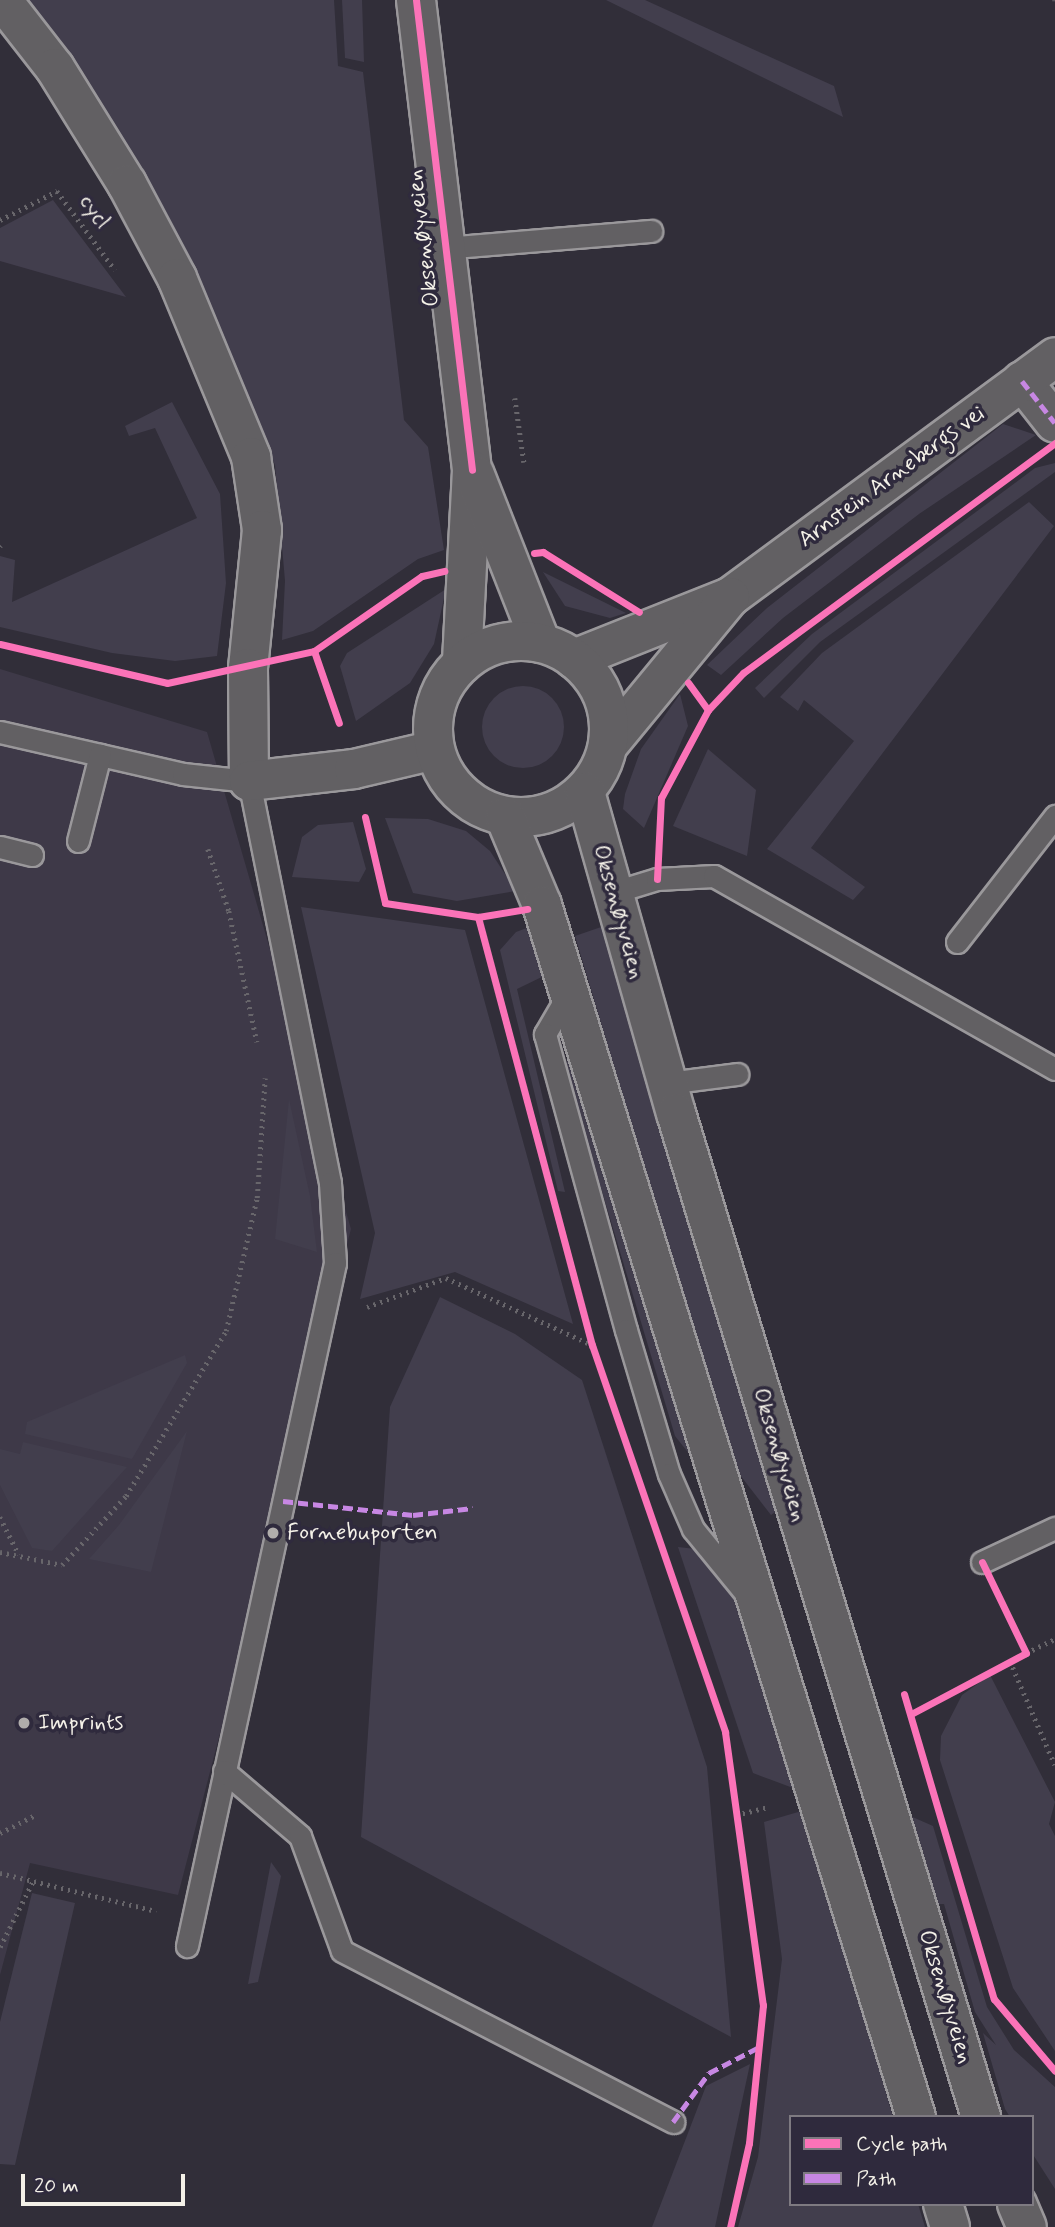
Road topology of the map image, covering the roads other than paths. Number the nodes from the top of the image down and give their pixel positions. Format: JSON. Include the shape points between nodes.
{"nodes":[{"id":1,"x":416,"y":0,"type":"edge"},
{"id":2,"x":4,"y":8,"type":"edge"},
{"id":3,"x":651,"y":231,"type":"dead end"},
{"id":4,"x":443,"y":248,"type":"junction"},
{"id":5,"x":1055,"y":357,"type":"edge"},
{"id":6,"x":1022,"y":381,"type":"junction"},
{"id":7,"x":1055,"y":423,"type":"edge"},
{"id":8,"x":472,"y":470,"type":"junction"},
{"id":9,"x":730,"y":597,"type":"junction"},
{"id":10,"x":558,"y":651,"type":"junction"},
{"id":11,"x":462,"y":664,"type":"junction"},
{"id":12,"x":0,"y":732,"type":"edge"},
{"id":13,"x":609,"y":744,"type":"junction"},
{"id":14,"x":435,"y":750,"type":"junction"},
{"id":15,"x":100,"y":755,"type":"junction"},
{"id":16,"x":249,"y":781,"type":"junction"},
{"id":17,"x":585,"y":792,"type":"junction"},
{"id":18,"x":1055,"y":816,"type":"edge"},
{"id":19,"x":505,"y":817,"type":"junction"},
{"id":20,"x":78,"y":841,"type":"dead end"},
{"id":21,"x":0,"y":847,"type":"edge"},
{"id":22,"x":32,"y":855,"type":"dead end"},
{"id":23,"x":611,"y":893,"type":"junction"},
{"id":24,"x":957,"y":942,"type":"dead end"},
{"id":25,"x":1055,"y":1069,"type":"edge"},
{"id":26,"x":737,"y":1074,"type":"dead end"},
{"id":27,"x":667,"y":1083,"type":"junction"},
{"id":28,"x":1055,"y":1528,"type":"edge"},
{"id":29,"x":982,"y":1562,"type":"dead end"},
{"id":30,"x":224,"y":1772,"type":"junction"},
{"id":31,"x":187,"y":1946,"type":"dead end"},
{"id":32,"x":915,"y":2115,"type":"edge"},
{"id":33,"x":980,"y":2115,"type":"edge"},
{"id":34,"x":673,"y":2122,"type":"dead end"},
{"id":35,"x":944,"y":2206,"type":"edge"},
{"id":36,"x":1018,"y":2206,"type":"edge"},
{"id":37,"x":950,"y":2227,"type":"edge"},
{"id":38,"x":1027,"y":2227,"type":"edge"}],
"edges":[{"from":1,"to":4,"type":"street","name":"Oksenøyveien"},
{"from":2,"to":16,"type":"street","via":[[127,184],[177,278],[251,457],[262,530],[248,668]]},
{"from":3,"to":4,"type":"lane"},
{"from":4,"to":8,"type":"street","name":"Oksenøyveien"},
{"from":5,"to":6,"type":"street","name":"Arnstein Arnebergs vei"},
{"from":6,"to":7,"type":"street"},
{"from":6,"to":9,"type":"street","name":"Arnstein Arnebergs vei"},
{"from":8,"to":10,"type":"street","name":"Oksenøyveien"},
{"from":8,"to":11,"type":"street","name":"Oksenøyveien"},
{"from":9,"to":10,"type":"street","name":"Arnstein Arnebergs vei"},
{"from":9,"to":13,"type":"street","name":"Arnstein Arnebergs vei"},
{"from":10,"to":11,"type":"street","via":[[498,644]]},
{"from":10,"to":13,"type":"street","via":[[604,696]]},
{"from":11,"to":14,"type":"street","via":[[436,703]]},
{"from":12,"to":15,"type":"lane"},
{"from":13,"to":17,"type":"street"},
{"from":14,"to":16,"type":"street","via":[[354,769]]},
{"from":14,"to":19,"type":"street","via":[[460,794]]},
{"from":15,"to":16,"type":"lane"},
{"from":15,"to":20,"type":"lane"},
{"from":16,"to":30,"type":"lane","via":[[330,1183],[335,1263]]},
{"from":17,"to":19,"type":"street","via":[[548,814]]},
{"from":17,"to":23,"type":"street","name":"Oksenøyveien"},
{"from":18,"to":24,"type":"lane"},
{"from":19,"to":32,"type":"street","via":[[569,993]]},
{"from":21,"to":22,"type":"lane"},
{"from":23,"to":25,"type":"lane","via":[[657,879],[714,876]]},
{"from":23,"to":27,"type":"street","name":"Oksenøyveien"},
{"from":26,"to":27,"type":"lane"},
{"from":27,"to":33,"type":"street","name":"Oksenøyveien"},
{"from":28,"to":29,"type":"lane"},
{"from":30,"to":31,"type":"lane"},
{"from":30,"to":34,"type":"lane","via":[[300,1836],[342,1951]]},
{"from":35,"to":37,"type":"street"},
{"from":36,"to":38,"type":"street"}]}
